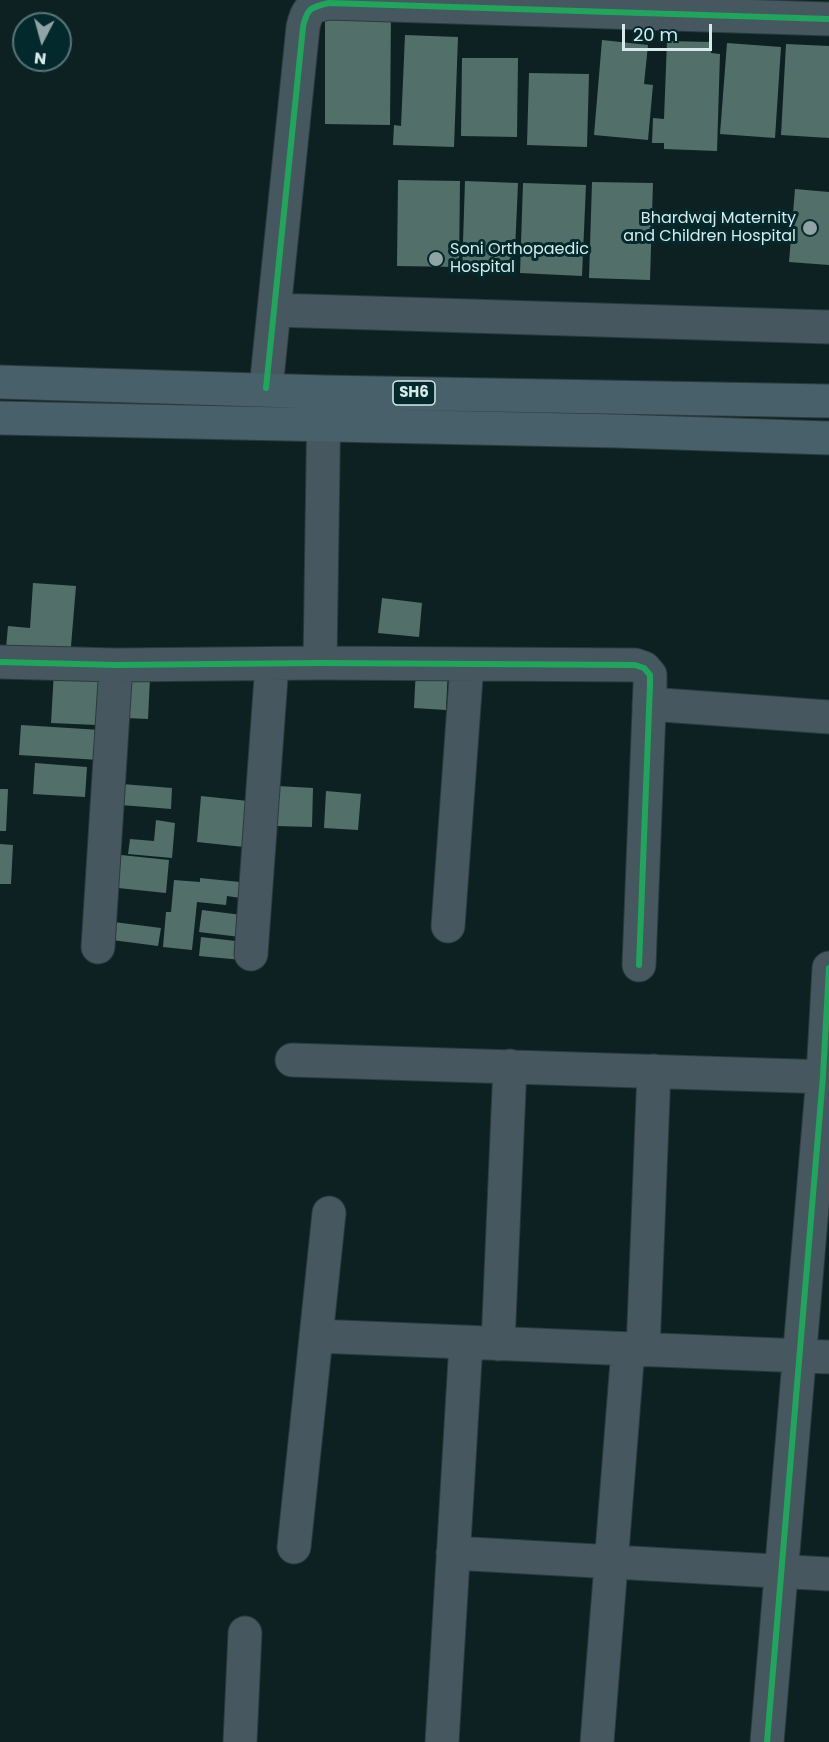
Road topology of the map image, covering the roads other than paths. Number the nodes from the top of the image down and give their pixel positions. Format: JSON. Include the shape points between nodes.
{"nodes":[{"id":1,"x":829,"y":19,"type":"edge"},
{"id":2,"x":274,"y":310,"type":"junction"},
{"id":3,"x":829,"y":327,"type":"edge"},
{"id":4,"x":0,"y":382,"type":"edge"},
{"id":5,"x":266,"y":388,"type":"junction"},
{"id":6,"x":324,"y":392,"type":"junction"},
{"id":7,"x":829,"y":401,"type":"edge"},
{"id":8,"x":0,"y":418,"type":"edge"},
{"id":9,"x":323,"y":425,"type":"junction"},
{"id":10,"x":829,"y":438,"type":"edge"},
{"id":11,"x":0,"y":662,"type":"edge"},
{"id":12,"x":320,"y":663,"type":"junction"},
{"id":13,"x":272,"y":664,"type":"junction"},
{"id":14,"x":467,"y":664,"type":"junction"},
{"id":15,"x":116,"y":666,"type":"junction"},
{"id":16,"x":649,"y":704,"type":"junction"},
{"id":17,"x":829,"y":717,"type":"edge"},
{"id":18,"x":448,"y":926,"type":"dead end"},
{"id":19,"x":98,"y":947,"type":"dead end"},
{"id":20,"x":251,"y":954,"type":"dead end"},
{"id":21,"x":639,"y":965,"type":"dead end"},
{"id":22,"x":829,"y":968,"type":"edge"},
{"id":23,"x":292,"y":1060,"type":"dead end"},
{"id":24,"x":510,"y":1066,"type":"junction"},
{"id":25,"x":654,"y":1071,"type":"junction"},
{"id":26,"x":826,"y":1077,"type":"edge"},
{"id":27,"x":329,"y":1213,"type":"dead end"},
{"id":28,"x":316,"y":1336,"type":"junction"},
{"id":29,"x":466,"y":1342,"type":"junction"},
{"id":30,"x":498,"y":1344,"type":"junction"},
{"id":31,"x":635,"y":1349,"type":"junction"},
{"id":32,"x":814,"y":1356,"type":"edge"},
{"id":33,"x":294,"y":1547,"type":"dead end"},
{"id":34,"x":453,"y":1553,"type":"junction"},
{"id":35,"x":611,"y":1562,"type":"junction"},
{"id":36,"x":782,"y":1571,"type":"junction"},
{"id":37,"x":829,"y":1574,"type":"edge"},
{"id":38,"x":245,"y":1633,"type":"dead end"},
{"id":39,"x":240,"y":1742,"type":"edge"},
{"id":40,"x":442,"y":1742,"type":"edge"},
{"id":41,"x":597,"y":1742,"type":"edge"},
{"id":42,"x":767,"y":1742,"type":"edge"}],
"edges":[{"from":1,"to":2,"type":"street","via":[[329,3],[314,6],[306,14],[303,27]]},
{"from":2,"to":3,"type":"street"},
{"from":2,"to":5,"type":"street"},
{"from":4,"to":5,"type":"main road","number":"SH6"},
{"from":5,"to":6,"type":"main road","number":"SH6"},
{"from":6,"to":7,"type":"main road","number":"SH6"},
{"from":6,"to":9,"type":"street"},
{"from":8,"to":9,"type":"main road","number":"SH6"},
{"from":9,"to":10,"type":"main road","number":"SH6"},
{"from":9,"to":12,"type":"street"},
{"from":11,"to":15,"type":"street"},
{"from":12,"to":13,"type":"street"},
{"from":12,"to":14,"type":"street"},
{"from":13,"to":15,"type":"street"},
{"from":13,"to":20,"type":"street"},
{"from":14,"to":16,"type":"street","via":[[635,665],[650,675]]},
{"from":14,"to":18,"type":"street"},
{"from":15,"to":19,"type":"street"},
{"from":16,"to":17,"type":"street"},
{"from":16,"to":21,"type":"street"},
{"from":22,"to":26,"type":"street"},
{"from":23,"to":24,"type":"street"},
{"from":24,"to":25,"type":"street"},
{"from":24,"to":30,"type":"street"},
{"from":25,"to":26,"type":"street"},
{"from":25,"to":31,"type":"street"},
{"from":26,"to":32,"type":"street"},
{"from":27,"to":28,"type":"street"},
{"from":28,"to":29,"type":"street"},
{"from":28,"to":33,"type":"street"},
{"from":29,"to":30,"type":"street"},
{"from":29,"to":34,"type":"street"},
{"from":30,"to":31,"type":"street"},
{"from":31,"to":32,"type":"street"},
{"from":31,"to":35,"type":"street"},
{"from":32,"to":36,"type":"street"},
{"from":34,"to":35,"type":"street"},
{"from":34,"to":40,"type":"street"},
{"from":35,"to":36,"type":"street"},
{"from":35,"to":41,"type":"street"},
{"from":36,"to":37,"type":"street"},
{"from":36,"to":42,"type":"street"},
{"from":38,"to":39,"type":"street"}]}
